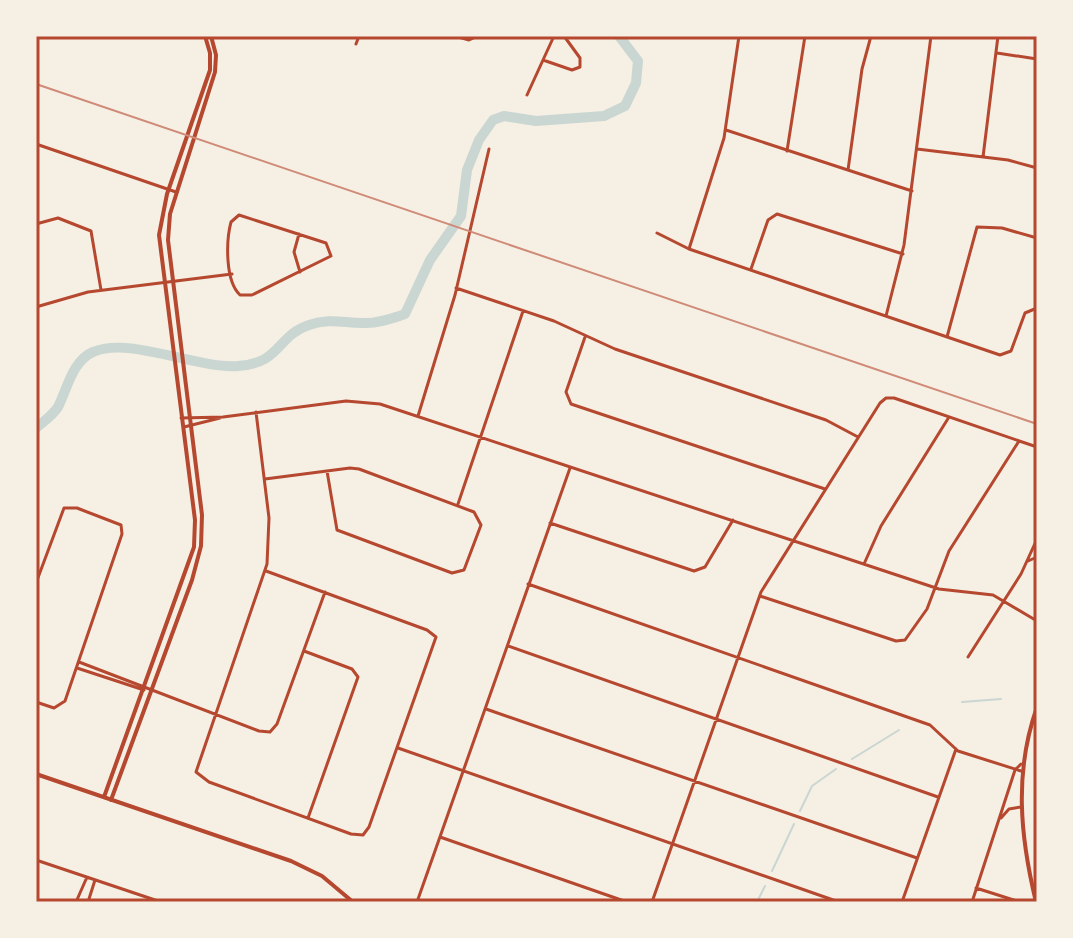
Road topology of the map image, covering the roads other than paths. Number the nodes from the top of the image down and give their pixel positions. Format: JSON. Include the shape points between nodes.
{"nodes":[{"id":1,"x":208,"y":36,"type":"edge"},
{"id":2,"x":359,"y":36,"type":"edge"},
{"id":3,"x":455,"y":36,"type":"edge"},
{"id":4,"x":478,"y":36,"type":"edge"},
{"id":5,"x":554,"y":36,"type":"edge"},
{"id":6,"x":564,"y":36,"type":"edge"},
{"id":7,"x":739,"y":36,"type":"edge"},
{"id":8,"x":805,"y":36,"type":"edge"},
{"id":9,"x":871,"y":36,"type":"edge"},
{"id":10,"x":931,"y":36,"type":"edge"},
{"id":11,"x":998,"y":36,"type":"edge"},
{"id":12,"x":356,"y":44,"type":"dead end"},
{"id":13,"x":996,"y":53,"type":"junction"},
{"id":14,"x":1037,"y":59,"type":"edge"},
{"id":15,"x":543,"y":60,"type":"junction"},
{"id":16,"x":527,"y":95,"type":"dead end"},
{"id":17,"x":726,"y":130,"type":"junction"},
{"id":18,"x":36,"y":144,"type":"edge"},
{"id":19,"x":489,"y":149,"type":"dead end"},
{"id":20,"x":917,"y":149,"type":"junction"},
{"id":21,"x":787,"y":151,"type":"junction"},
{"id":22,"x":983,"y":157,"type":"junction"},
{"id":23,"x":1037,"y":168,"type":"edge"},
{"id":24,"x":848,"y":171,"type":"junction"},
{"id":25,"x":168,"y":190,"type":"junction"},
{"id":26,"x":912,"y":191,"type":"junction"},
{"id":27,"x":177,"y":192,"type":"junction"},
{"id":28,"x":36,"y":224,"type":"edge"},
{"id":29,"x":657,"y":233,"type":"dead end"},
{"id":30,"x":299,"y":234,"type":"junction"},
{"id":31,"x":1037,"y":238,"type":"edge"},
{"id":32,"x":689,"y":249,"type":"junction"},
{"id":33,"x":903,"y":254,"type":"junction"},
{"id":34,"x":750,"y":270,"type":"junction"},
{"id":35,"x":300,"y":272,"type":"junction"},
{"id":36,"x":232,"y":274,"type":"junction"},
{"id":37,"x":172,"y":282,"type":"junction"},
{"id":38,"x":163,"y":283,"type":"junction"},
{"id":39,"x":456,"y":288,"type":"junction"},
{"id":40,"x":101,"y":290,"type":"junction"},
{"id":41,"x":36,"y":307,"type":"edge"},
{"id":42,"x":1037,"y":308,"type":"edge"},
{"id":43,"x":523,"y":311,"type":"junction"},
{"id":44,"x":886,"y":316,"type":"junction"},
{"id":45,"x":586,"y":336,"type":"junction"},
{"id":46,"x":947,"y":337,"type":"junction"},
{"id":47,"x":256,"y":412,"type":"junction"},
{"id":48,"x":418,"y":416,"type":"junction"},
{"id":49,"x":189,"y":417,"type":"junction"},
{"id":50,"x":223,"y":417,"type":"junction"},
{"id":51,"x":949,"y":417,"type":"junction"},
{"id":52,"x":181,"y":418,"type":"junction"},
{"id":53,"x":191,"y":426,"type":"junction"},
{"id":54,"x":182,"y":427,"type":"junction"},
{"id":55,"x":481,"y":437,"type":"junction"},
{"id":56,"x":858,"y":437,"type":"junction"},
{"id":57,"x":1019,"y":441,"type":"junction"},
{"id":58,"x":1037,"y":447,"type":"edge"},
{"id":59,"x":571,"y":467,"type":"junction"},
{"id":60,"x":327,"y":471,"type":"junction"},
{"id":61,"x":265,"y":479,"type":"junction"},
{"id":62,"x":825,"y":489,"type":"junction"},
{"id":63,"x":457,"y":505,"type":"junction"},
{"id":64,"x":733,"y":520,"type":"junction"},
{"id":65,"x":550,"y":523,"type":"junction"},
{"id":66,"x":1037,"y":539,"type":"edge"},
{"id":67,"x":793,"y":540,"type":"junction"},
{"id":68,"x":1037,"y":557,"type":"edge"},
{"id":69,"x":1028,"y":561,"type":"junction"},
{"id":70,"x":864,"y":564,"type":"junction"},
{"id":71,"x":38,"y":568,"type":"edge"},
{"id":72,"x":266,"y":571,"type":"junction"},
{"id":73,"x":36,"y":583,"type":"edge"},
{"id":74,"x":528,"y":584,"type":"junction"},
{"id":75,"x":934,"y":587,"type":"junction"},
{"id":76,"x":325,"y":592,"type":"junction"},
{"id":77,"x":759,"y":595,"type":"junction"},
{"id":78,"x":1004,"y":599,"type":"junction"},
{"id":79,"x":1037,"y":621,"type":"edge"},
{"id":80,"x":506,"y":646,"type":"junction"},
{"id":81,"x":304,"y":651,"type":"junction"},
{"id":82,"x":738,"y":657,"type":"junction"},
{"id":83,"x":968,"y":657,"type":"dead end"},
{"id":84,"x":79,"y":662,"type":"junction"},
{"id":85,"x":77,"y":668,"type":"junction"},
{"id":86,"x":144,"y":689,"type":"junction"},
{"id":87,"x":152,"y":691,"type":"junction"},
{"id":88,"x":36,"y":702,"type":"edge"},
{"id":89,"x":1037,"y":707,"type":"edge"},
{"id":90,"x":485,"y":708,"type":"junction"},
{"id":91,"x":215,"y":715,"type":"junction"},
{"id":92,"x":716,"y":719,"type":"junction"},
{"id":93,"x":398,"y":748,"type":"junction"},
{"id":94,"x":956,"y":749,"type":"junction"},
{"id":95,"x":1018,"y":770,"type":"junction"},
{"id":96,"x":462,"y":771,"type":"junction"},
{"id":97,"x":36,"y":774,"type":"edge"},
{"id":98,"x":694,"y":781,"type":"junction"},
{"id":99,"x":104,"y":797,"type":"junction"},
{"id":100,"x":938,"y":797,"type":"junction"},
{"id":101,"x":111,"y":800,"type":"junction"},
{"id":102,"x":1021,"y":807,"type":"junction"},
{"id":103,"x":308,"y":818,"type":"junction"},
{"id":104,"x":999,"y":821,"type":"junction"},
{"id":105,"x":440,"y":837,"type":"junction"},
{"id":106,"x":672,"y":844,"type":"junction"},
{"id":107,"x":917,"y":858,"type":"junction"},
{"id":108,"x":36,"y":860,"type":"edge"},
{"id":109,"x":87,"y":877,"type":"junction"},
{"id":110,"x":95,"y":880,"type":"junction"},
{"id":111,"x":976,"y":888,"type":"junction"},
{"id":112,"x":151,"y":900,"type":"edge"},
{"id":113,"x":76,"y":902,"type":"edge"},
{"id":114,"x":88,"y":902,"type":"edge"},
{"id":115,"x":161,"y":902,"type":"edge"},
{"id":116,"x":353,"y":902,"type":"edge"},
{"id":117,"x":417,"y":902,"type":"edge"},
{"id":118,"x":627,"y":902,"type":"edge"},
{"id":119,"x":652,"y":902,"type":"edge"},
{"id":120,"x":839,"y":902,"type":"edge"},
{"id":121,"x":902,"y":902,"type":"edge"},
{"id":122,"x":972,"y":902,"type":"edge"},
{"id":123,"x":1020,"y":902,"type":"edge"},
{"id":124,"x":1036,"y":902,"type":"edge"}],
"edges":[{"from":1,"to":25,"type":"street","via":[[210,70]]},
{"from":1,"to":27,"type":"street","via":[[216,55],[215,72]]},
{"from":2,"to":12,"type":"street"},
{"from":3,"to":4,"type":"street"},
{"from":5,"to":15,"type":"street"},
{"from":6,"to":15,"type":"street","via":[[580,58],[580,67],[572,70]]},
{"from":7,"to":17,"type":"street"},
{"from":8,"to":21,"type":"street"},
{"from":9,"to":24,"type":"street"},
{"from":10,"to":20,"type":"street"},
{"from":11,"to":13,"type":"street"},
{"from":13,"to":14,"type":"street"},
{"from":13,"to":22,"type":"street"},
{"from":15,"to":16,"type":"street"},
{"from":17,"to":21,"type":"street"},
{"from":17,"to":32,"type":"street"},
{"from":18,"to":25,"type":"street"},
{"from":19,"to":39,"type":"street"},
{"from":20,"to":22,"type":"street"},
{"from":20,"to":26,"type":"street"},
{"from":21,"to":24,"type":"street"},
{"from":22,"to":23,"type":"street"},
{"from":24,"to":26,"type":"street"},
{"from":25,"to":27,"type":"street"},
{"from":25,"to":38,"type":"street","via":[[159,235]]},
{"from":26,"to":33,"type":"street"},
{"from":27,"to":37,"type":"street","via":[[168,233]]},
{"from":28,"to":40,"type":"street","via":[[58,218],[91,231]]},
{"from":29,"to":32,"type":"street"},
{"from":30,"to":35,"type":"street","via":[[294,252]]},
{"from":30,"to":35,"type":"street","via":[[326,243],[331,250],[326,260]]},
{"from":30,"to":36,"type":"street","via":[[235,217],[228,236]]},
{"from":31,"to":46,"type":"street","via":[[977,227]]},
{"from":32,"to":34,"type":"street"},
{"from":33,"to":34,"type":"street","via":[[777,214],[769,218]]},
{"from":33,"to":44,"type":"street"},
{"from":34,"to":44,"type":"street"},
{"from":35,"to":36,"type":"street","via":[[245,297],[235,290]]},
{"from":36,"to":37,"type":"street"},
{"from":37,"to":38,"type":"street"},
{"from":37,"to":49,"type":"street"},
{"from":38,"to":40,"type":"street"},
{"from":38,"to":52,"type":"street"},
{"from":39,"to":43,"type":"street"},
{"from":39,"to":48,"type":"street"},
{"from":40,"to":41,"type":"street"},
{"from":42,"to":46,"type":"street","via":[[1025,313],[1013,349],[1005,355]]},
{"from":43,"to":45,"type":"street"},
{"from":43,"to":55,"type":"street"},
{"from":44,"to":46,"type":"street"},
{"from":45,"to":56,"type":"street","via":[[826,420]]},
{"from":45,"to":62,"type":"street","via":[[566,399]]},
{"from":47,"to":48,"type":"street","via":[[357,400]]},
{"from":47,"to":50,"type":"street"},
{"from":47,"to":61,"type":"street"},
{"from":48,"to":55,"type":"street"},
{"from":49,"to":50,"type":"street"},
{"from":49,"to":52,"type":"street"},
{"from":49,"to":53,"type":"street"},
{"from":50,"to":53,"type":"street"},
{"from":51,"to":56,"type":"street","via":[[886,398]]},
{"from":51,"to":57,"type":"street"},
{"from":51,"to":70,"type":"street","via":[[881,526]]},
{"from":52,"to":54,"type":"street"},
{"from":53,"to":54,"type":"street"},
{"from":53,"to":87,"type":"street","via":[[201,546]]},
{"from":54,"to":86,"type":"street","via":[[194,547]]},
{"from":55,"to":59,"type":"street"},
{"from":55,"to":63,"type":"street"},
{"from":56,"to":62,"type":"street"},
{"from":57,"to":58,"type":"street"},
{"from":57,"to":75,"type":"street","via":[[949,551]]},
{"from":59,"to":64,"type":"street"},
{"from":59,"to":65,"type":"street"},
{"from":60,"to":61,"type":"street"},
{"from":60,"to":63,"type":"street","via":[[359,469]]},
{"from":60,"to":63,"type":"street","via":[[337,530],[455,574],[465,568],[481,522],[478,513]]},
{"from":61,"to":72,"type":"street","via":[[270,525]]},
{"from":62,"to":67,"type":"street"},
{"from":64,"to":65,"type":"street","via":[[705,567],[694,571]]},
{"from":64,"to":67,"type":"street"},
{"from":65,"to":74,"type":"street"},
{"from":66,"to":69,"type":"street"},
{"from":67,"to":70,"type":"street"},
{"from":67,"to":77,"type":"street"},
{"from":68,"to":69,"type":"street"},
{"from":69,"to":78,"type":"street"},
{"from":70,"to":75,"type":"street"},
{"from":71,"to":73,"type":"street"},
{"from":71,"to":84,"type":"street","via":[[64,508],[121,525]]},
{"from":72,"to":76,"type":"street"},
{"from":72,"to":91,"type":"street"},
{"from":74,"to":80,"type":"street"},
{"from":74,"to":82,"type":"street"},
{"from":75,"to":77,"type":"street","via":[[925,613],[901,642]]},
{"from":75,"to":78,"type":"street"},
{"from":76,"to":81,"type":"street"},
{"from":76,"to":93,"type":"street","via":[[436,637]]},
{"from":77,"to":82,"type":"street"},
{"from":78,"to":79,"type":"street"},
{"from":78,"to":83,"type":"street"},
{"from":80,"to":90,"type":"street"},
{"from":80,"to":92,"type":"street"},
{"from":81,"to":91,"type":"street","via":[[273,730],[263,732]]},
{"from":81,"to":103,"type":"street","via":[[352,669],[358,677]]},
{"from":82,"to":92,"type":"street"},
{"from":82,"to":94,"type":"street","via":[[930,725]]},
{"from":84,"to":85,"type":"street"},
{"from":84,"to":86,"type":"street"},
{"from":85,"to":86,"type":"street"},
{"from":85,"to":88,"type":"street","via":[[63,704],[54,708]]},
{"from":86,"to":87,"type":"street"},
{"from":86,"to":99,"type":"street"},
{"from":87,"to":91,"type":"street"},
{"from":87,"to":101,"type":"street"},
{"from":89,"to":95,"type":"street"},
{"from":90,"to":96,"type":"street"},
{"from":90,"to":98,"type":"street"},
{"from":91,"to":103,"type":"street","via":[[197,764],[199,776]]},
{"from":92,"to":98,"type":"street"},
{"from":92,"to":100,"type":"street"},
{"from":93,"to":96,"type":"street"},
{"from":93,"to":103,"type":"street","via":[[363,835]]},
{"from":94,"to":95,"type":"street"},
{"from":94,"to":100,"type":"street"},
{"from":95,"to":102,"type":"street"},
{"from":95,"to":104,"type":"street"},
{"from":96,"to":105,"type":"street"},
{"from":96,"to":106,"type":"street"},
{"from":97,"to":99,"type":"street"},
{"from":98,"to":106,"type":"street"},
{"from":98,"to":107,"type":"street"},
{"from":99,"to":101,"type":"street"},
{"from":100,"to":107,"type":"street"},
{"from":101,"to":116,"type":"street","via":[[299,864]]},
{"from":102,"to":104,"type":"street","via":[[1009,809]]},
{"from":102,"to":124,"type":"street"},
{"from":104,"to":111,"type":"street"},
{"from":105,"to":117,"type":"street"},
{"from":105,"to":118,"type":"street"},
{"from":106,"to":119,"type":"street"},
{"from":106,"to":120,"type":"street"},
{"from":107,"to":121,"type":"street"},
{"from":108,"to":109,"type":"street"},
{"from":109,"to":110,"type":"street"},
{"from":109,"to":113,"type":"street"},
{"from":110,"to":112,"type":"street"},
{"from":110,"to":114,"type":"street"},
{"from":111,"to":122,"type":"street"},
{"from":111,"to":123,"type":"street"},
{"from":112,"to":115,"type":"street"}]}
